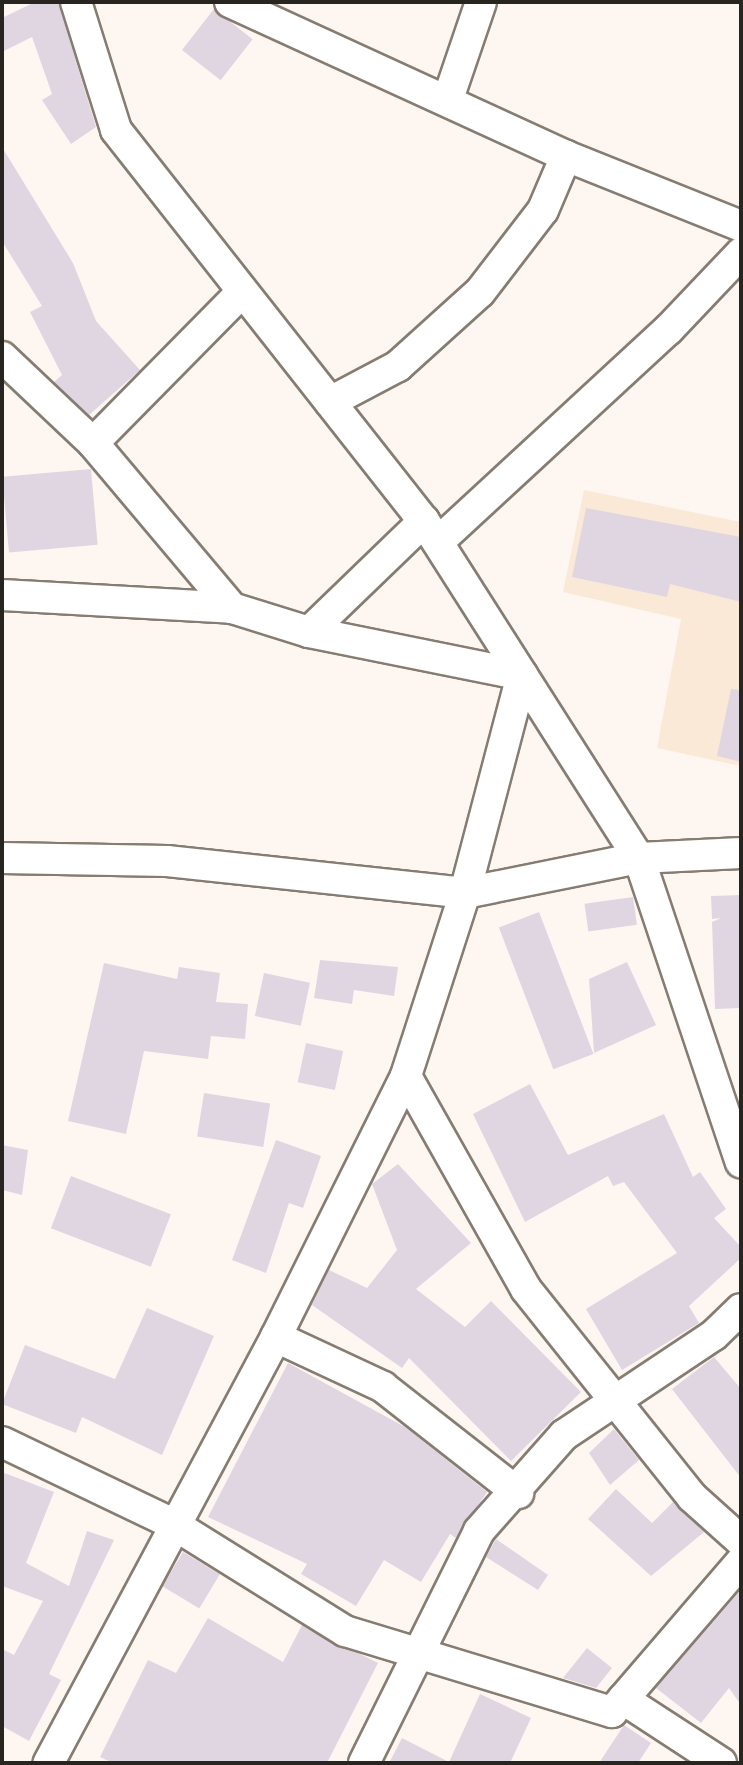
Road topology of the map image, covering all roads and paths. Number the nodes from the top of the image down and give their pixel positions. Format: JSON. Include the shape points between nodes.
{"nodes":[{"id":1,"x":76,"y":2,"type":"edge"},
{"id":2,"x":230,"y":2,"type":"edge"},
{"id":3,"x":481,"y":2,"type":"edge"},
{"id":4,"x":448,"y":99,"type":"junction"},
{"id":5,"x":566,"y":156,"type":"junction"},
{"id":6,"x":741,"y":226,"type":"edge"},
{"id":7,"x":741,"y":253,"type":"edge"},
{"id":8,"x":241,"y":293,"type":"junction"},
{"id":9,"x":2,"y":357,"type":"edge"},
{"id":10,"x":330,"y":402,"type":"junction"},
{"id":11,"x":93,"y":443,"type":"junction"},
{"id":12,"x":431,"y":532,"type":"junction"},
{"id":13,"x":2,"y":595,"type":"edge"},
{"id":14,"x":232,"y":608,"type":"junction"},
{"id":15,"x":309,"y":632,"type":"junction"},
{"id":16,"x":522,"y":675,"type":"junction"},
{"id":17,"x":741,"y":853,"type":"edge"},
{"id":18,"x":2,"y":858,"type":"edge"},
{"id":19,"x":639,"y":858,"type":"junction"},
{"id":20,"x":465,"y":893,"type":"junction"},
{"id":21,"x":406,"y":1076,"type":"junction"},
{"id":22,"x":741,"y":1162,"type":"edge"},
{"id":23,"x":741,"y":1309,"type":"edge"},
{"id":24,"x":276,"y":1337,"type":"junction"},
{"id":25,"x":619,"y":1401,"type":"junction"},
{"id":26,"x":2,"y":1442,"type":"edge"},
{"id":27,"x":518,"y":1493,"type":"junction"},
{"id":28,"x":173,"y":1524,"type":"junction"},
{"id":29,"x":741,"y":1541,"type":"edge"},
{"id":30,"x":741,"y":1562,"type":"edge"},
{"id":31,"x":416,"y":1657,"type":"junction"},
{"id":32,"x":623,"y":1699,"type":"junction"},
{"id":33,"x":49,"y":1763,"type":"edge"},
{"id":34,"x":364,"y":1763,"type":"edge"},
{"id":35,"x":721,"y":1763,"type":"edge"}],
"edges":[{"from":1,"to":8,"type":"street","via":[[116,130]]},
{"from":2,"to":4,"type":"street"},
{"from":3,"to":4,"type":"street"},
{"from":4,"to":5,"type":"street"},
{"from":5,"to":6,"type":"street"},
{"from":5,"to":10,"type":"street","via":[[543,210],[480,292],[398,366]]},
{"from":7,"to":12,"type":"street","via":[[668,330]]},
{"from":8,"to":10,"type":"street"},
{"from":8,"to":11,"type":"street"},
{"from":9,"to":11,"type":"street"},
{"from":10,"to":12,"type":"street"},
{"from":11,"to":14,"type":"street"},
{"from":12,"to":15,"type":"street"},
{"from":12,"to":16,"type":"street"},
{"from":13,"to":14,"type":"street"},
{"from":14,"to":15,"type":"street"},
{"from":15,"to":16,"type":"street"},
{"from":16,"to":19,"type":"street"},
{"from":16,"to":20,"type":"street"},
{"from":17,"to":19,"type":"street"},
{"from":18,"to":20,"type":"street","via":[[167,861]]},
{"from":19,"to":20,"type":"street"},
{"from":19,"to":22,"type":"street"},
{"from":20,"to":21,"type":"street"},
{"from":21,"to":24,"type":"street"},
{"from":21,"to":25,"type":"street","via":[[526,1289]]},
{"from":23,"to":25,"type":"street"},
{"from":24,"to":27,"type":"street","via":[[383,1387]]},
{"from":24,"to":28,"type":"street"},
{"from":25,"to":27,"type":"street","via":[[564,1435]]},
{"from":25,"to":29,"type":"street","via":[[692,1497]]},
{"from":26,"to":28,"type":"street"},
{"from":27,"to":31,"type":"street","via":[[479,1531]]},
{"from":28,"to":31,"type":"street","via":[[345,1631]]},
{"from":28,"to":33,"type":"street"},
{"from":30,"to":32,"type":"street"},
{"from":31,"to":32,"type":"street","via":[[612,1712]]},
{"from":31,"to":34,"type":"street"},
{"from":32,"to":35,"type":"street"}]}
